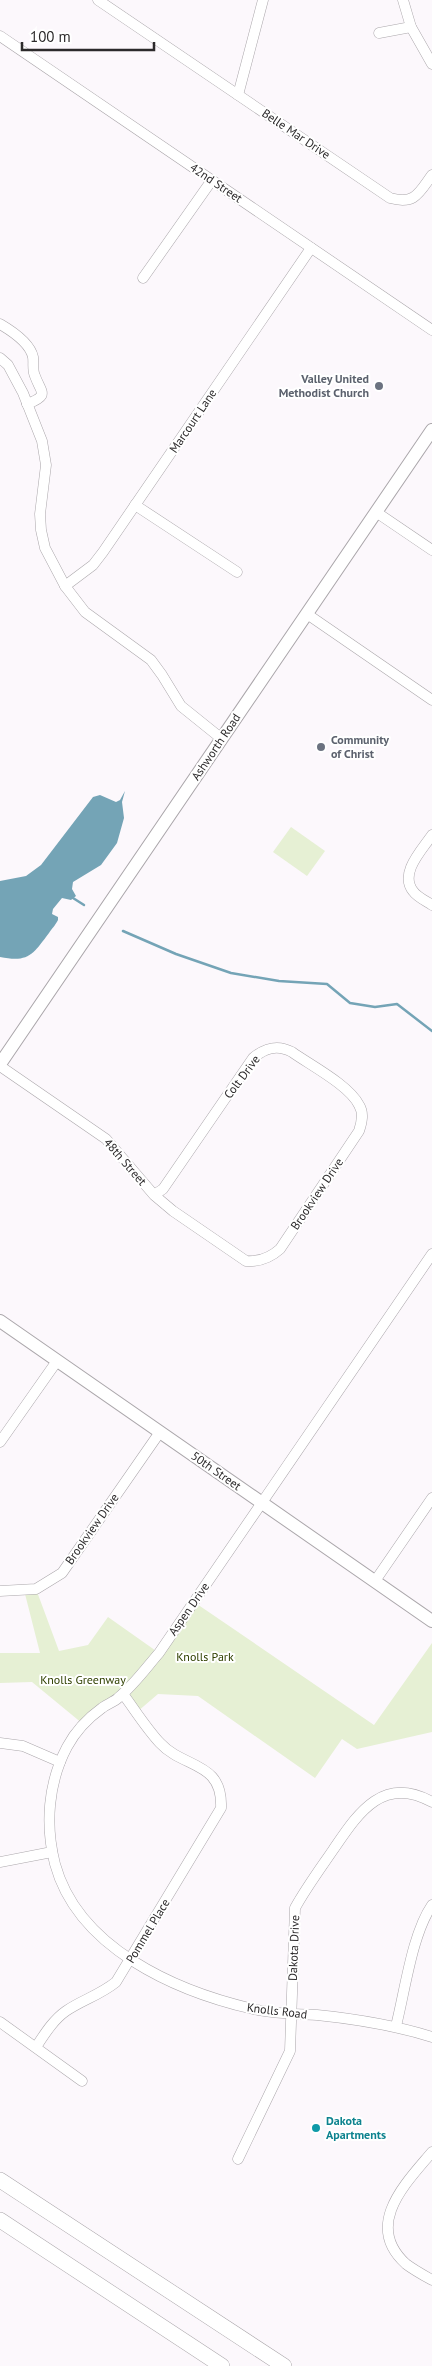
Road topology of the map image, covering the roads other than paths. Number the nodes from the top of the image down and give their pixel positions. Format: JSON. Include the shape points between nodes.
{"nodes":[{"id":1,"x":98,"y":0,"type":"edge"},
{"id":2,"x":263,"y":0,"type":"edge"},
{"id":3,"x":403,"y":0,"type":"edge"},
{"id":4,"x":411,"y":27,"type":"junction"},
{"id":5,"x":379,"y":33,"type":"dead end"},
{"id":6,"x":0,"y":36,"type":"edge"},
{"id":7,"x":432,"y":64,"type":"edge"},
{"id":8,"x":238,"y":95,"type":"junction"},
{"id":9,"x":432,"y":175,"type":"edge"},
{"id":10,"x":212,"y":180,"type":"junction"},
{"id":11,"x":312,"y":248,"type":"junction"},
{"id":12,"x":143,"y":278,"type":"dead end"},
{"id":13,"x":0,"y":324,"type":"edge"},
{"id":14,"x":432,"y":330,"type":"edge"},
{"id":15,"x":0,"y":358,"type":"edge"},
{"id":16,"x":27,"y":404,"type":"junction"},
{"id":17,"x":432,"y":430,"type":"edge"},
{"id":18,"x":135,"y":505,"type":"junction"},
{"id":19,"x":376,"y":512,"type":"junction"},
{"id":20,"x":432,"y":550,"type":"edge"},
{"id":21,"x":237,"y":572,"type":"dead end"},
{"id":22,"x":65,"y":586,"type":"junction"},
{"id":23,"x":307,"y":614,"type":"junction"},
{"id":24,"x":432,"y":700,"type":"edge"},
{"id":25,"x":222,"y":739,"type":"junction"},
{"id":26,"x":432,"y":835,"type":"edge"},
{"id":27,"x":432,"y":906,"type":"edge"},
{"id":28,"x":0,"y":1065,"type":"edge"},
{"id":29,"x":359,"y":1104,"type":"joint"},
{"id":30,"x":154,"y":1196,"type":"junction"},
{"id":31,"x":432,"y":1254,"type":"edge"},
{"id":32,"x":246,"y":1261,"type":"joint"},
{"id":33,"x":0,"y":1321,"type":"edge"},
{"id":34,"x":56,"y":1360,"type":"junction"},
{"id":35,"x":160,"y":1432,"type":"junction"},
{"id":36,"x":0,"y":1442,"type":"edge"},
{"id":37,"x":432,"y":1498,"type":"edge"},
{"id":38,"x":262,"y":1503,"type":"junction"},
{"id":39,"x":375,"y":1582,"type":"junction"},
{"id":40,"x":0,"y":1591,"type":"edge"},
{"id":41,"x":432,"y":1622,"type":"edge"},
{"id":42,"x":123,"y":1694,"type":"junction"},
{"id":43,"x":0,"y":1742,"type":"edge"},
{"id":44,"x":60,"y":1762,"type":"junction"},
{"id":45,"x":432,"y":1802,"type":"edge"},
{"id":46,"x":52,"y":1852,"type":"junction"},
{"id":47,"x":0,"y":1862,"type":"edge"},
{"id":48,"x":432,"y":1905,"type":"edge"},
{"id":49,"x":131,"y":1958,"type":"junction"},
{"id":50,"x":292,"y":2014,"type":"junction"},
{"id":51,"x":0,"y":2022,"type":"edge"},
{"id":52,"x":396,"y":2026,"type":"junction"},
{"id":53,"x":432,"y":2037,"type":"edge"},
{"id":54,"x":36,"y":2047,"type":"junction"},
{"id":55,"x":82,"y":2081,"type":"dead end"},
{"id":56,"x":432,"y":2152,"type":"edge"},
{"id":57,"x":238,"y":2159,"type":"dead end"},
{"id":58,"x":0,"y":2180,"type":"edge"},
{"id":59,"x":0,"y":2220,"type":"edge"},
{"id":60,"x":432,"y":2280,"type":"edge"},
{"id":61,"x":222,"y":2366,"type":"edge"},
{"id":62,"x":284,"y":2366,"type":"edge"}],
"edges":[{"from":1,"to":8,"type":"street"},
{"from":2,"to":8,"type":"street"},
{"from":3,"to":4,"type":"street"},
{"from":4,"to":5,"type":"street"},
{"from":4,"to":7,"type":"street"},
{"from":6,"to":10,"type":"street","name":"42nd Street"},
{"from":8,"to":9,"type":"street","name":"Belle Mar Drive","via":[[390,198],[411,200],[418,196]]},
{"from":10,"to":11,"type":"street","name":"42nd Street"},
{"from":10,"to":12,"type":"street"},
{"from":11,"to":14,"type":"street","name":"42nd Street"},
{"from":11,"to":18,"type":"street","name":"Marcourt Lane"},
{"from":13,"to":16,"type":"street","via":[[20,339],[33,357],[35,376],[43,389],[39,400]]},
{"from":15,"to":16,"type":"street","via":[[8,365]]},
{"from":16,"to":22,"type":"street","via":[[45,456],[41,530]]},
{"from":17,"to":19,"type":"main road","name":"Ashworth Road"},
{"from":18,"to":21,"type":"street"},
{"from":18,"to":22,"type":"street","name":"Marcourt Lane","via":[[93,565]]},
{"from":19,"to":20,"type":"street"},
{"from":19,"to":23,"type":"main road","name":"Ashworth Road"},
{"from":22,"to":25,"type":"street","via":[[85,612],[151,660],[181,706]]},
{"from":23,"to":24,"type":"street"},
{"from":23,"to":25,"type":"main road","name":"Ashworth Road"},
{"from":25,"to":28,"type":"main road","name":"Ashworth Road"},
{"from":26,"to":27,"type":"street","via":[[409,872],[408,882],[413,892]]},
{"from":28,"to":30,"type":"street","name":"48th Street","via":[[106,1139]]},
{"from":29,"to":30,"type":"street","name":"Colt Drive","via":[[344,1088],[292,1052],[285,1048],[267,1049],[253,1058],[163,1189]]},
{"from":29,"to":32,"type":"street","name":"Brookview Drive","via":[[362,1121],[359,1131],[280,1249],[266,1259]]},
{"from":30,"to":32,"type":"street","name":"48th Street"},
{"from":31,"to":38,"type":"street","name":"Aspen Drive"},
{"from":33,"to":34,"type":"main road","name":"50th Street"},
{"from":34,"to":35,"type":"main road","name":"50th Street"},
{"from":34,"to":36,"type":"street"},
{"from":35,"to":38,"type":"main road","name":"50th Street"},
{"from":35,"to":40,"type":"street","name":"Brookview Drive","via":[[62,1573],[43,1587]]},
{"from":37,"to":39,"type":"street"},
{"from":38,"to":39,"type":"main road","name":"50th Street"},
{"from":38,"to":42,"type":"street","name":"Aspen Drive","via":[[159,1653]]},
{"from":39,"to":41,"type":"main road","name":"50th Street"},
{"from":42,"to":44,"type":"street","name":"Aspen Drive","via":[[83,1724]]},
{"from":42,"to":49,"type":"street","name":"Pommel Place","via":[[163,1746],[210,1773],[222,1794],[221,1808],[215,1819]]},
{"from":43,"to":44,"type":"street","via":[[23,1746]]},
{"from":44,"to":46,"type":"street","name":"Aspen Drive","via":[[49,1809]]},
{"from":45,"to":50,"type":"street","name":"Dakota Drive","via":[[422,1796],[405,1793],[387,1795],[370,1803],[356,1817],[303,1893],[295,1908]]},
{"from":46,"to":47,"type":"street"},
{"from":46,"to":49,"type":"street","name":"Aspen Drive","via":[[62,1885],[82,1916],[104,1939]]},
{"from":48,"to":52,"type":"street","via":[[420,1931]]},
{"from":49,"to":50,"type":"street","name":"Knolls Road","via":[[157,1974],[213,1998]]},
{"from":49,"to":54,"type":"street","name":"Pommel Place","via":[[116,1982],[104,1992],[65,2012],[48,2028]]},
{"from":50,"to":52,"type":"street","name":"Knolls Road"},
{"from":50,"to":57,"type":"street","name":"Dakota Drive","via":[[290,2051]]},
{"from":51,"to":54,"type":"street"},
{"from":52,"to":53,"type":"street","name":"Knolls Road"},
{"from":54,"to":55,"type":"street"},
{"from":56,"to":60,"type":"street","via":[[392,2204],[389,2225],[390,2237],[400,2257]]},
{"from":58,"to":62,"type":"highway"},
{"from":59,"to":61,"type":"highway"}]}
